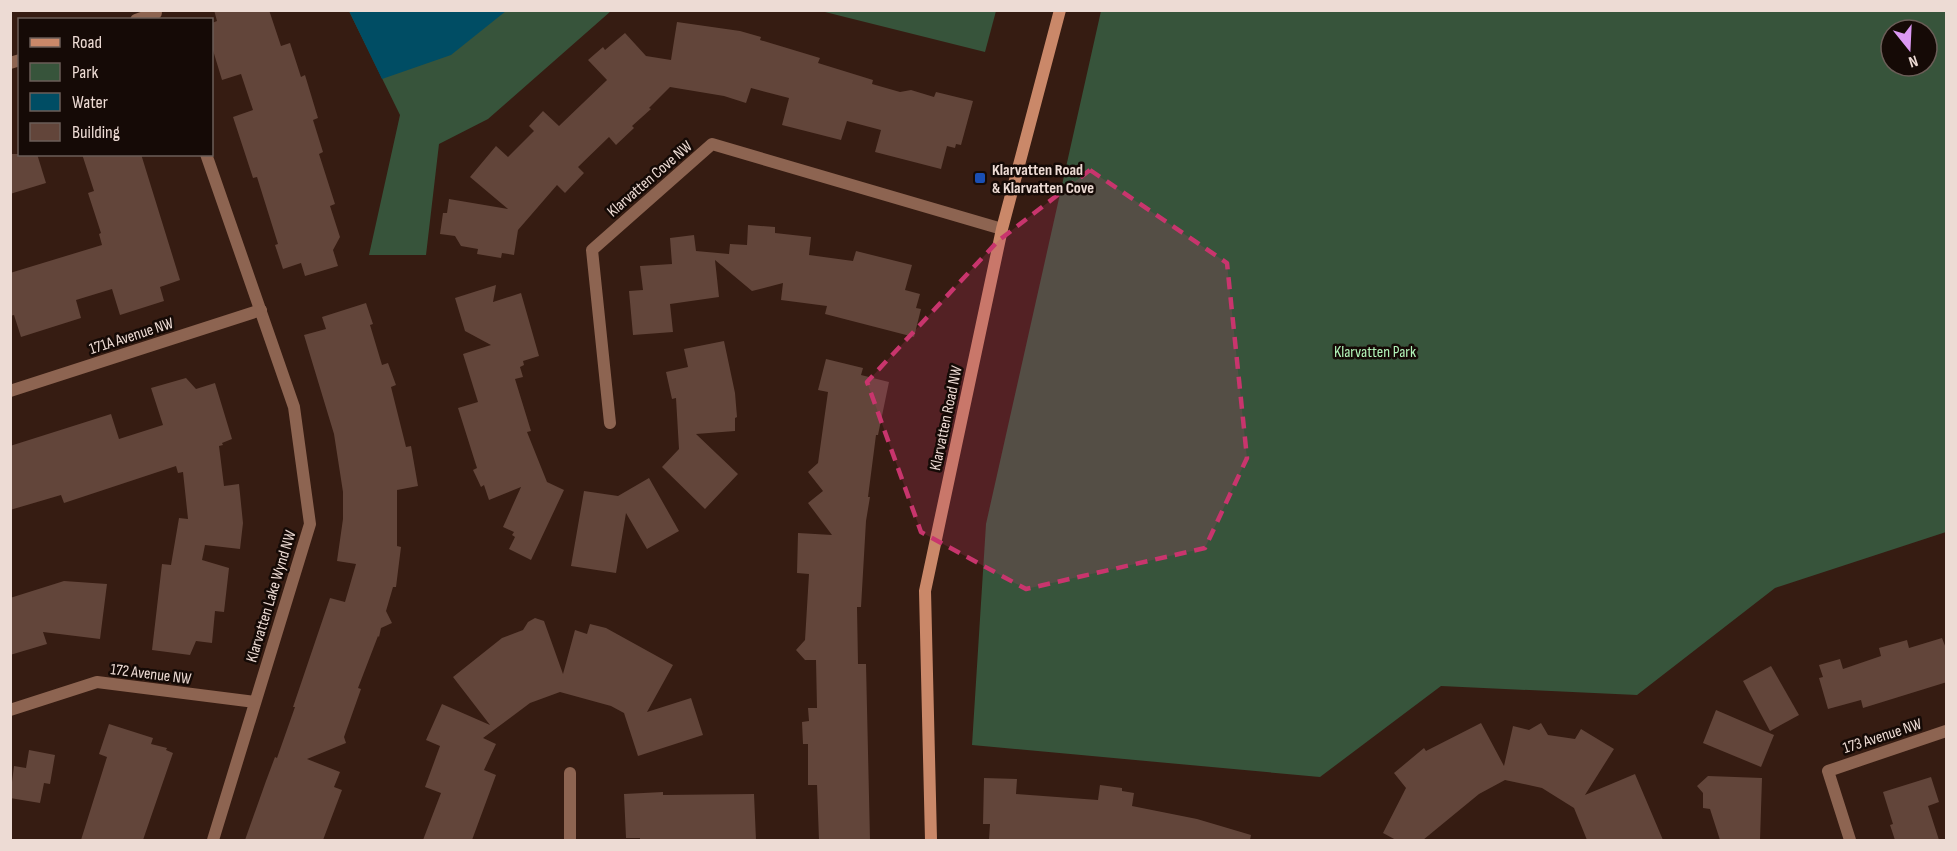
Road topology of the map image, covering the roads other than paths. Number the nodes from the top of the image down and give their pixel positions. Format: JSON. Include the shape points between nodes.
{"nodes":[{"id":1,"x":1060,"y":10,"type":"edge"},
{"id":2,"x":207,"y":156,"type":"edge"},
{"id":3,"x":1002,"y":229,"type":"junction"},
{"id":4,"x":261,"y":310,"type":"junction"},
{"id":5,"x":10,"y":391,"type":"edge"},
{"id":6,"x":610,"y":423,"type":"dead end"},
{"id":7,"x":255,"y":702,"type":"junction"},
{"id":8,"x":10,"y":710,"type":"edge"},
{"id":9,"x":1947,"y":731,"type":"edge"},
{"id":10,"x":570,"y":773,"type":"dead end"},
{"id":11,"x":213,"y":840,"type":"edge"},
{"id":12,"x":570,"y":840,"type":"edge"},
{"id":13,"x":931,"y":840,"type":"edge"},
{"id":14,"x":1850,"y":840,"type":"edge"}],
"edges":[{"from":1,"to":3,"type":"street","name":"Klarvatten Road NW"},
{"from":2,"to":4,"type":"street","name":"Klarvatten Lake Wynd NW"},
{"from":3,"to":6,"type":"street","name":"Klarvatten Cove NW","via":[[712,144],[592,250]]},
{"from":3,"to":13,"type":"street","name":"Klarvatten Road NW","via":[[925,591]]},
{"from":4,"to":5,"type":"street","name":"171A Avenue NW"},
{"from":4,"to":7,"type":"street","name":"Klarvatten Lake Wynd NW","via":[[294,407],[310,524]]},
{"from":7,"to":8,"type":"street","name":"172 Avenue NW","via":[[97,682]]},
{"from":7,"to":11,"type":"street","name":"Klarvatten Lake Wynd NW"},
{"from":9,"to":14,"type":"street","name":"173 Avenue NW","via":[[1828,771]]},
{"from":10,"to":12,"type":"street"}]}
